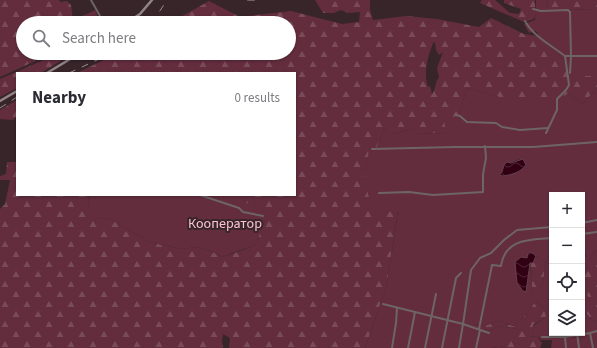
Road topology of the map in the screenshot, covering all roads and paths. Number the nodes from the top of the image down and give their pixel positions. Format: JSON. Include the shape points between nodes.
{"nodes":[{"id":1,"x":91,"y":0,"type":"edge"},
{"id":2,"x":152,"y":0,"type":"edge"},
{"id":3,"x":248,"y":0,"type":"edge"},
{"id":4,"x":254,"y":0,"type":"edge"},
{"id":5,"x":533,"y":9,"type":"dead end"},
{"id":6,"x":100,"y":16,"type":"edge"},
{"id":7,"x":137,"y":16,"type":"edge"},
{"id":8,"x":525,"y":21,"type":"dead end"},
{"id":9,"x":565,"y":56,"type":"junction"},
{"id":10,"x":572,"y":56,"type":"junction"},
{"id":11,"x":597,"y":56,"type":"edge"},
{"id":12,"x":70,"y":60,"type":"edge"},
{"id":13,"x":52,"y":72,"type":"edge"},
{"id":14,"x":570,"y":73,"type":"dead end"},
{"id":15,"x":16,"y":92,"type":"edge"},
{"id":16,"x":0,"y":101,"type":"edge"},
{"id":17,"x":456,"y":115,"type":"dead end"},
{"id":18,"x":548,"y":128,"type":"junction"},
{"id":19,"x":546,"y":134,"type":"dead end"},
{"id":20,"x":597,"y":142,"type":"edge"},
{"id":21,"x":486,"y":146,"type":"junction"},
{"id":22,"x":372,"y":149,"type":"dead end"},
{"id":23,"x":379,"y":193,"type":"dead end"},
{"id":24,"x":203,"y":196,"type":"edge"},
{"id":25,"x":263,"y":216,"type":"dead end"},
{"id":26,"x":597,"y":220,"type":"edge"},
{"id":27,"x":585,"y":222,"type":"edge"},
{"id":28,"x":549,"y":227,"type":"edge"},
{"id":29,"x":597,"y":232,"type":"edge"},
{"id":30,"x":585,"y":234,"type":"edge"},
{"id":31,"x":549,"y":238,"type":"edge"},
{"id":32,"x":461,"y":273,"type":"dead end"},
{"id":33,"x":436,"y":294,"type":"dead end"},
{"id":34,"x":383,"y":304,"type":"dead end"},
{"id":35,"x":397,"y":308,"type":"junction"},
{"id":36,"x":416,"y":312,"type":"junction"},
{"id":37,"x":431,"y":316,"type":"junction"},
{"id":38,"x":447,"y":321,"type":"junction"},
{"id":39,"x":463,"y":324,"type":"junction"},
{"id":40,"x":479,"y":329,"type":"junction"},
{"id":41,"x":597,"y":331,"type":"edge"},
{"id":42,"x":489,"y":333,"type":"dead end"},
{"id":43,"x":585,"y":333,"type":"edge"},
{"id":44,"x":590,"y":333,"type":"junction"},
{"id":45,"x":569,"y":336,"type":"edge"},
{"id":46,"x":577,"y":336,"type":"edge"},
{"id":47,"x":542,"y":337,"type":"dead end"},
{"id":48,"x":565,"y":337,"type":"junction"},
{"id":49,"x":392,"y":348,"type":"edge"},
{"id":50,"x":408,"y":348,"type":"edge"},
{"id":51,"x":425,"y":348,"type":"edge"},
{"id":52,"x":442,"y":348,"type":"edge"},
{"id":53,"x":458,"y":348,"type":"edge"},
{"id":54,"x":476,"y":348,"type":"edge"},
{"id":55,"x":566,"y":348,"type":"edge"},
{"id":56,"x":579,"y":348,"type":"edge"},
{"id":57,"x":593,"y":348,"type":"edge"}],
"edges":[{"from":1,"to":6,"type":"street"},
{"from":2,"to":7,"type":"street"},
{"from":3,"to":4,"type":"street"},
{"from":5,"to":10,"type":"street","via":[[570,12]]},
{"from":8,"to":9,"type":"street","via":[[528,28]]},
{"from":9,"to":10,"type":"street"},
{"from":9,"to":18,"type":"street","via":[[569,85],[557,99],[557,110]]},
{"from":10,"to":11,"type":"street"},
{"from":10,"to":14,"type":"street"},
{"from":12,"to":13,"type":"street"},
{"from":15,"to":16,"type":"street"},
{"from":17,"to":18,"type":"street","via":[[467,122],[496,123],[502,127],[520,130]]},
{"from":18,"to":19,"type":"street"},
{"from":20,"to":21,"type":"street","via":[[533,147]]},
{"from":21,"to":22,"type":"street"},
{"from":21,"to":23,"type":"street","via":[[483,192],[433,195],[409,192]]},
{"from":24,"to":25,"type":"street","via":[[243,212]]},
{"from":26,"to":27,"type":"street"},
{"from":28,"to":39,"type":"street","via":[[517,230],[491,253],[480,258],[471,270]]},
{"from":29,"to":30,"type":"street"},
{"from":31,"to":40,"type":"street","via":[[521,242],[506,251],[501,266],[492,265]]},
{"from":32,"to":38,"type":"street","via":[[456,278]]},
{"from":33,"to":37,"type":"street"},
{"from":34,"to":35,"type":"street"},
{"from":35,"to":36,"type":"street"},
{"from":35,"to":49,"type":"street"},
{"from":36,"to":37,"type":"street"},
{"from":36,"to":50,"type":"street"},
{"from":37,"to":38,"type":"street"},
{"from":37,"to":51,"type":"street"},
{"from":38,"to":39,"type":"street"},
{"from":38,"to":52,"type":"street"},
{"from":39,"to":40,"type":"street"},
{"from":39,"to":53,"type":"street"},
{"from":40,"to":42,"type":"street"},
{"from":40,"to":54,"type":"street"},
{"from":41,"to":44,"type":"street"},
{"from":43,"to":44,"type":"street"},
{"from":44,"to":57,"type":"street"},
{"from":45,"to":48,"type":"street"},
{"from":46,"to":56,"type":"street"},
{"from":47,"to":48,"type":"street"},
{"from":48,"to":55,"type":"street"}]}
